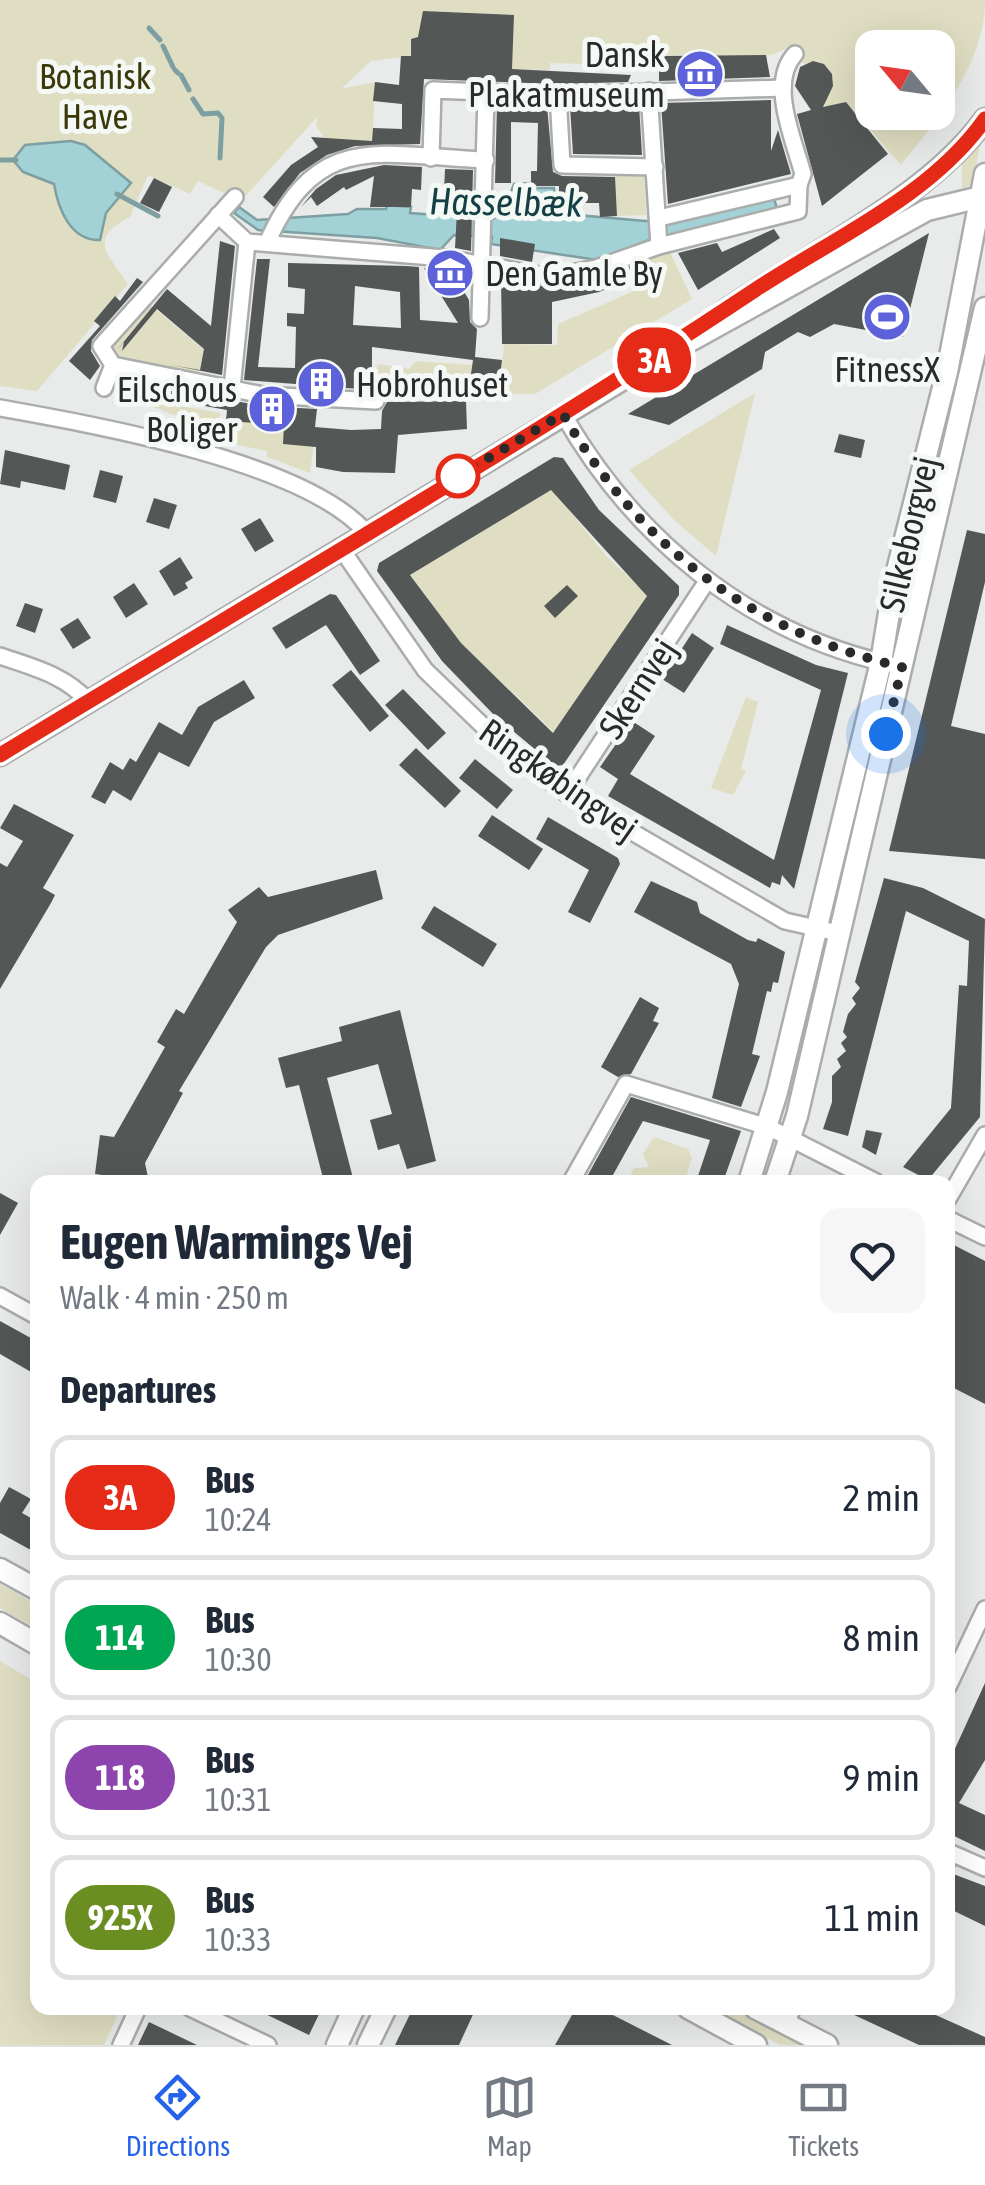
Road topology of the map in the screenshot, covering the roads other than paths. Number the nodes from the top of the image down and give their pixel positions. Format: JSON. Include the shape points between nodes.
{"nodes":[{"id":1,"x":795,"y":54,"type":"dead end"},
{"id":2,"x":783,"y":88,"type":"junction"},
{"id":3,"x":656,"y":91,"type":"junction"},
{"id":4,"x":486,"y":94,"type":"junction"},
{"id":5,"x":558,"y":95,"type":"junction"},
{"id":6,"x":985,"y":119,"type":"edge"},
{"id":7,"x":431,"y":158,"type":"junction"},
{"id":8,"x":486,"y":160,"type":"junction"},
{"id":9,"x":655,"y":167,"type":"junction"},
{"id":10,"x":985,"y":174,"type":"edge"},
{"id":11,"x":798,"y":185,"type":"junction"},
{"id":12,"x":235,"y":196,"type":"dead end"},
{"id":13,"x":983,"y":196,"type":"edge"},
{"id":14,"x":218,"y":215,"type":"junction"},
{"id":15,"x":658,"y":219,"type":"junction"},
{"id":16,"x":269,"y":238,"type":"junction"},
{"id":17,"x":247,"y":242,"type":"junction"},
{"id":18,"x":659,"y":244,"type":"junction"},
{"id":19,"x":480,"y":267,"type":"junction"},
{"id":20,"x":985,"y":308,"type":"edge"},
{"id":21,"x":480,"y":318,"type":"dead end"},
{"id":22,"x":650,"y":363,"type":"junction"},
{"id":23,"x":113,"y":365,"type":"junction"},
{"id":24,"x":104,"y":388,"type":"dead end"},
{"id":25,"x":232,"y":388,"type":"junction"},
{"id":26,"x":376,"y":401,"type":"dead end"},
{"id":27,"x":0,"y":408,"type":"edge"},
{"id":28,"x":563,"y":414,"type":"junction"},
{"id":29,"x":365,"y":531,"type":"junction"},
{"id":30,"x":340,"y":547,"type":"junction"},
{"id":31,"x":707,"y":582,"type":"junction"},
{"id":32,"x":0,"y":656,"type":"edge"},
{"id":33,"x":881,"y":662,"type":"junction"},
{"id":34,"x":902,"y":667,"type":"junction"},
{"id":35,"x":88,"y":701,"type":"junction"},
{"id":36,"x":0,"y":755,"type":"edge"},
{"id":37,"x":567,"y":794,"type":"junction"},
{"id":38,"x":815,"y":928,"type":"junction"},
{"id":39,"x":838,"y":933,"type":"junction"},
{"id":40,"x":768,"y":1126,"type":"junction"},
{"id":41,"x":985,"y":1136,"type":"edge"},
{"id":42,"x":791,"y":1139,"type":"junction"},
{"id":43,"x":575,"y":1175,"type":"edge"},
{"id":44,"x":751,"y":1175,"type":"edge"},
{"id":45,"x":778,"y":1175,"type":"edge"},
{"id":46,"x":862,"y":1175,"type":"edge"},
{"id":47,"x":955,"y":1186,"type":"edge"},
{"id":48,"x":955,"y":1222,"type":"edge"},
{"id":49,"x":985,"y":1237,"type":"edge"},
{"id":50,"x":0,"y":1296,"type":"edge"},
{"id":51,"x":30,"y":1313,"type":"edge"},
{"id":52,"x":0,"y":1568,"type":"edge"},
{"id":53,"x":30,"y":1585,"type":"edge"},
{"id":54,"x":985,"y":1609,"type":"edge"},
{"id":55,"x":0,"y":1623,"type":"edge"},
{"id":56,"x":30,"y":1640,"type":"edge"},
{"id":57,"x":978,"y":1640,"type":"edge"},
{"id":58,"x":955,"y":1676,"type":"edge"},
{"id":59,"x":955,"y":1855,"type":"edge"},
{"id":60,"x":985,"y":1868,"type":"edge"},
{"id":61,"x":135,"y":2015,"type":"edge"},
{"id":62,"x":205,"y":2015,"type":"edge"},
{"id":63,"x":351,"y":2015,"type":"edge"},
{"id":64,"x":383,"y":2015,"type":"edge"},
{"id":65,"x":701,"y":2015,"type":"edge"},
{"id":66,"x":790,"y":2015,"type":"edge"},
{"id":67,"x":121,"y":2045,"type":"edge"},
{"id":68,"x":268,"y":2045,"type":"edge"},
{"id":69,"x":337,"y":2045,"type":"edge"},
{"id":70,"x":368,"y":2045,"type":"edge"},
{"id":71,"x":756,"y":2045,"type":"edge"},
{"id":72,"x":827,"y":2045,"type":"edge"}],
"edges":[{"from":1,"to":2,"type":"street","via":[[784,69]]},
{"from":2,"to":3,"type":"street"},
{"from":2,"to":11,"type":"street","via":[[803,174]]},
{"from":3,"to":5,"type":"street"},
{"from":3,"to":9,"type":"street"},
{"from":4,"to":5,"type":"street"},
{"from":4,"to":7,"type":"street","via":[[433,90]]},
{"from":4,"to":8,"type":"street"},
{"from":5,"to":9,"type":"street","via":[[562,165]]},
{"from":6,"to":22,"type":"street","via":[[956,154],[896,202]]},
{"from":7,"to":8,"type":"street"},
{"from":7,"to":16,"type":"street","via":[[346,156],[301,188]]},
{"from":8,"to":19,"type":"street"},
{"from":9,"to":15,"type":"street"},
{"from":10,"to":13,"type":"street","name":"Silkeborgvej"},
{"from":11,"to":15,"type":"street"},
{"from":11,"to":18,"type":"street","via":[[798,211]]},
{"from":12,"to":14,"type":"street"},
{"from":13,"to":22,"type":"street","via":[[927,210]]},
{"from":13,"to":33,"type":"street","name":"Silkeborgvej"},
{"from":14,"to":17,"type":"street"},
{"from":14,"to":23,"type":"street","via":[[100,346]]},
{"from":15,"to":18,"type":"street"},
{"from":16,"to":17,"type":"street"},
{"from":16,"to":19,"type":"street"},
{"from":17,"to":25,"type":"street"},
{"from":18,"to":19,"type":"street","via":[[551,277]]},
{"from":19,"to":21,"type":"street"},
{"from":20,"to":34,"type":"street","name":"Silkeborgvej"},
{"from":22,"to":28,"type":"street"},
{"from":23,"to":24,"type":"street"},
{"from":23,"to":25,"type":"street"},
{"from":25,"to":26,"type":"street"},
{"from":27,"to":29,"type":"street","via":[[93,426],[260,473],[336,505]]},
{"from":28,"to":29,"type":"street"},
{"from":28,"to":31,"type":"street","via":[[583,450],[664,547]]},
{"from":29,"to":30,"type":"street"},
{"from":30,"to":35,"type":"street"},
{"from":30,"to":37,"type":"street","name":"Ringkøbingvej","via":[[426,670],[474,720]]},
{"from":31,"to":33,"type":"street","via":[[788,628]]},
{"from":31,"to":37,"type":"street","name":"Skernvej"},
{"from":32,"to":35,"type":"street","via":[[49,673]]},
{"from":33,"to":34,"type":"street"},
{"from":33,"to":38,"type":"street","name":"Silkeborgvej"},
{"from":34,"to":39,"type":"street","name":"Silkeborgvej"},
{"from":35,"to":36,"type":"street"},
{"from":37,"to":38,"type":"street","name":"Ringkøbingvej","via":[[785,920]]},
{"from":38,"to":39,"type":"street","name":"Ringkøbingvej"},
{"from":38,"to":40,"type":"street","name":"Silkeborgvej"},
{"from":39,"to":42,"type":"street","name":"Silkeborgvej"},
{"from":40,"to":42,"type":"street"},
{"from":40,"to":43,"type":"street","via":[[626,1084]]},
{"from":40,"to":44,"type":"street","name":"Silkeborgvej"},
{"from":41,"to":47,"type":"street"},
{"from":42,"to":45,"type":"street","name":"Silkeborgvej"},
{"from":42,"to":46,"type":"street"},
{"from":48,"to":49,"type":"street"},
{"from":50,"to":51,"type":"street"},
{"from":52,"to":53,"type":"street"},
{"from":54,"to":57,"type":"street"},
{"from":55,"to":56,"type":"street"},
{"from":57,"to":58,"type":"street"},
{"from":59,"to":60,"type":"street"},
{"from":61,"to":67,"type":"street"},
{"from":62,"to":68,"type":"street"},
{"from":63,"to":69,"type":"street"},
{"from":64,"to":70,"type":"street"},
{"from":65,"to":71,"type":"street"},
{"from":66,"to":72,"type":"street"}]}
